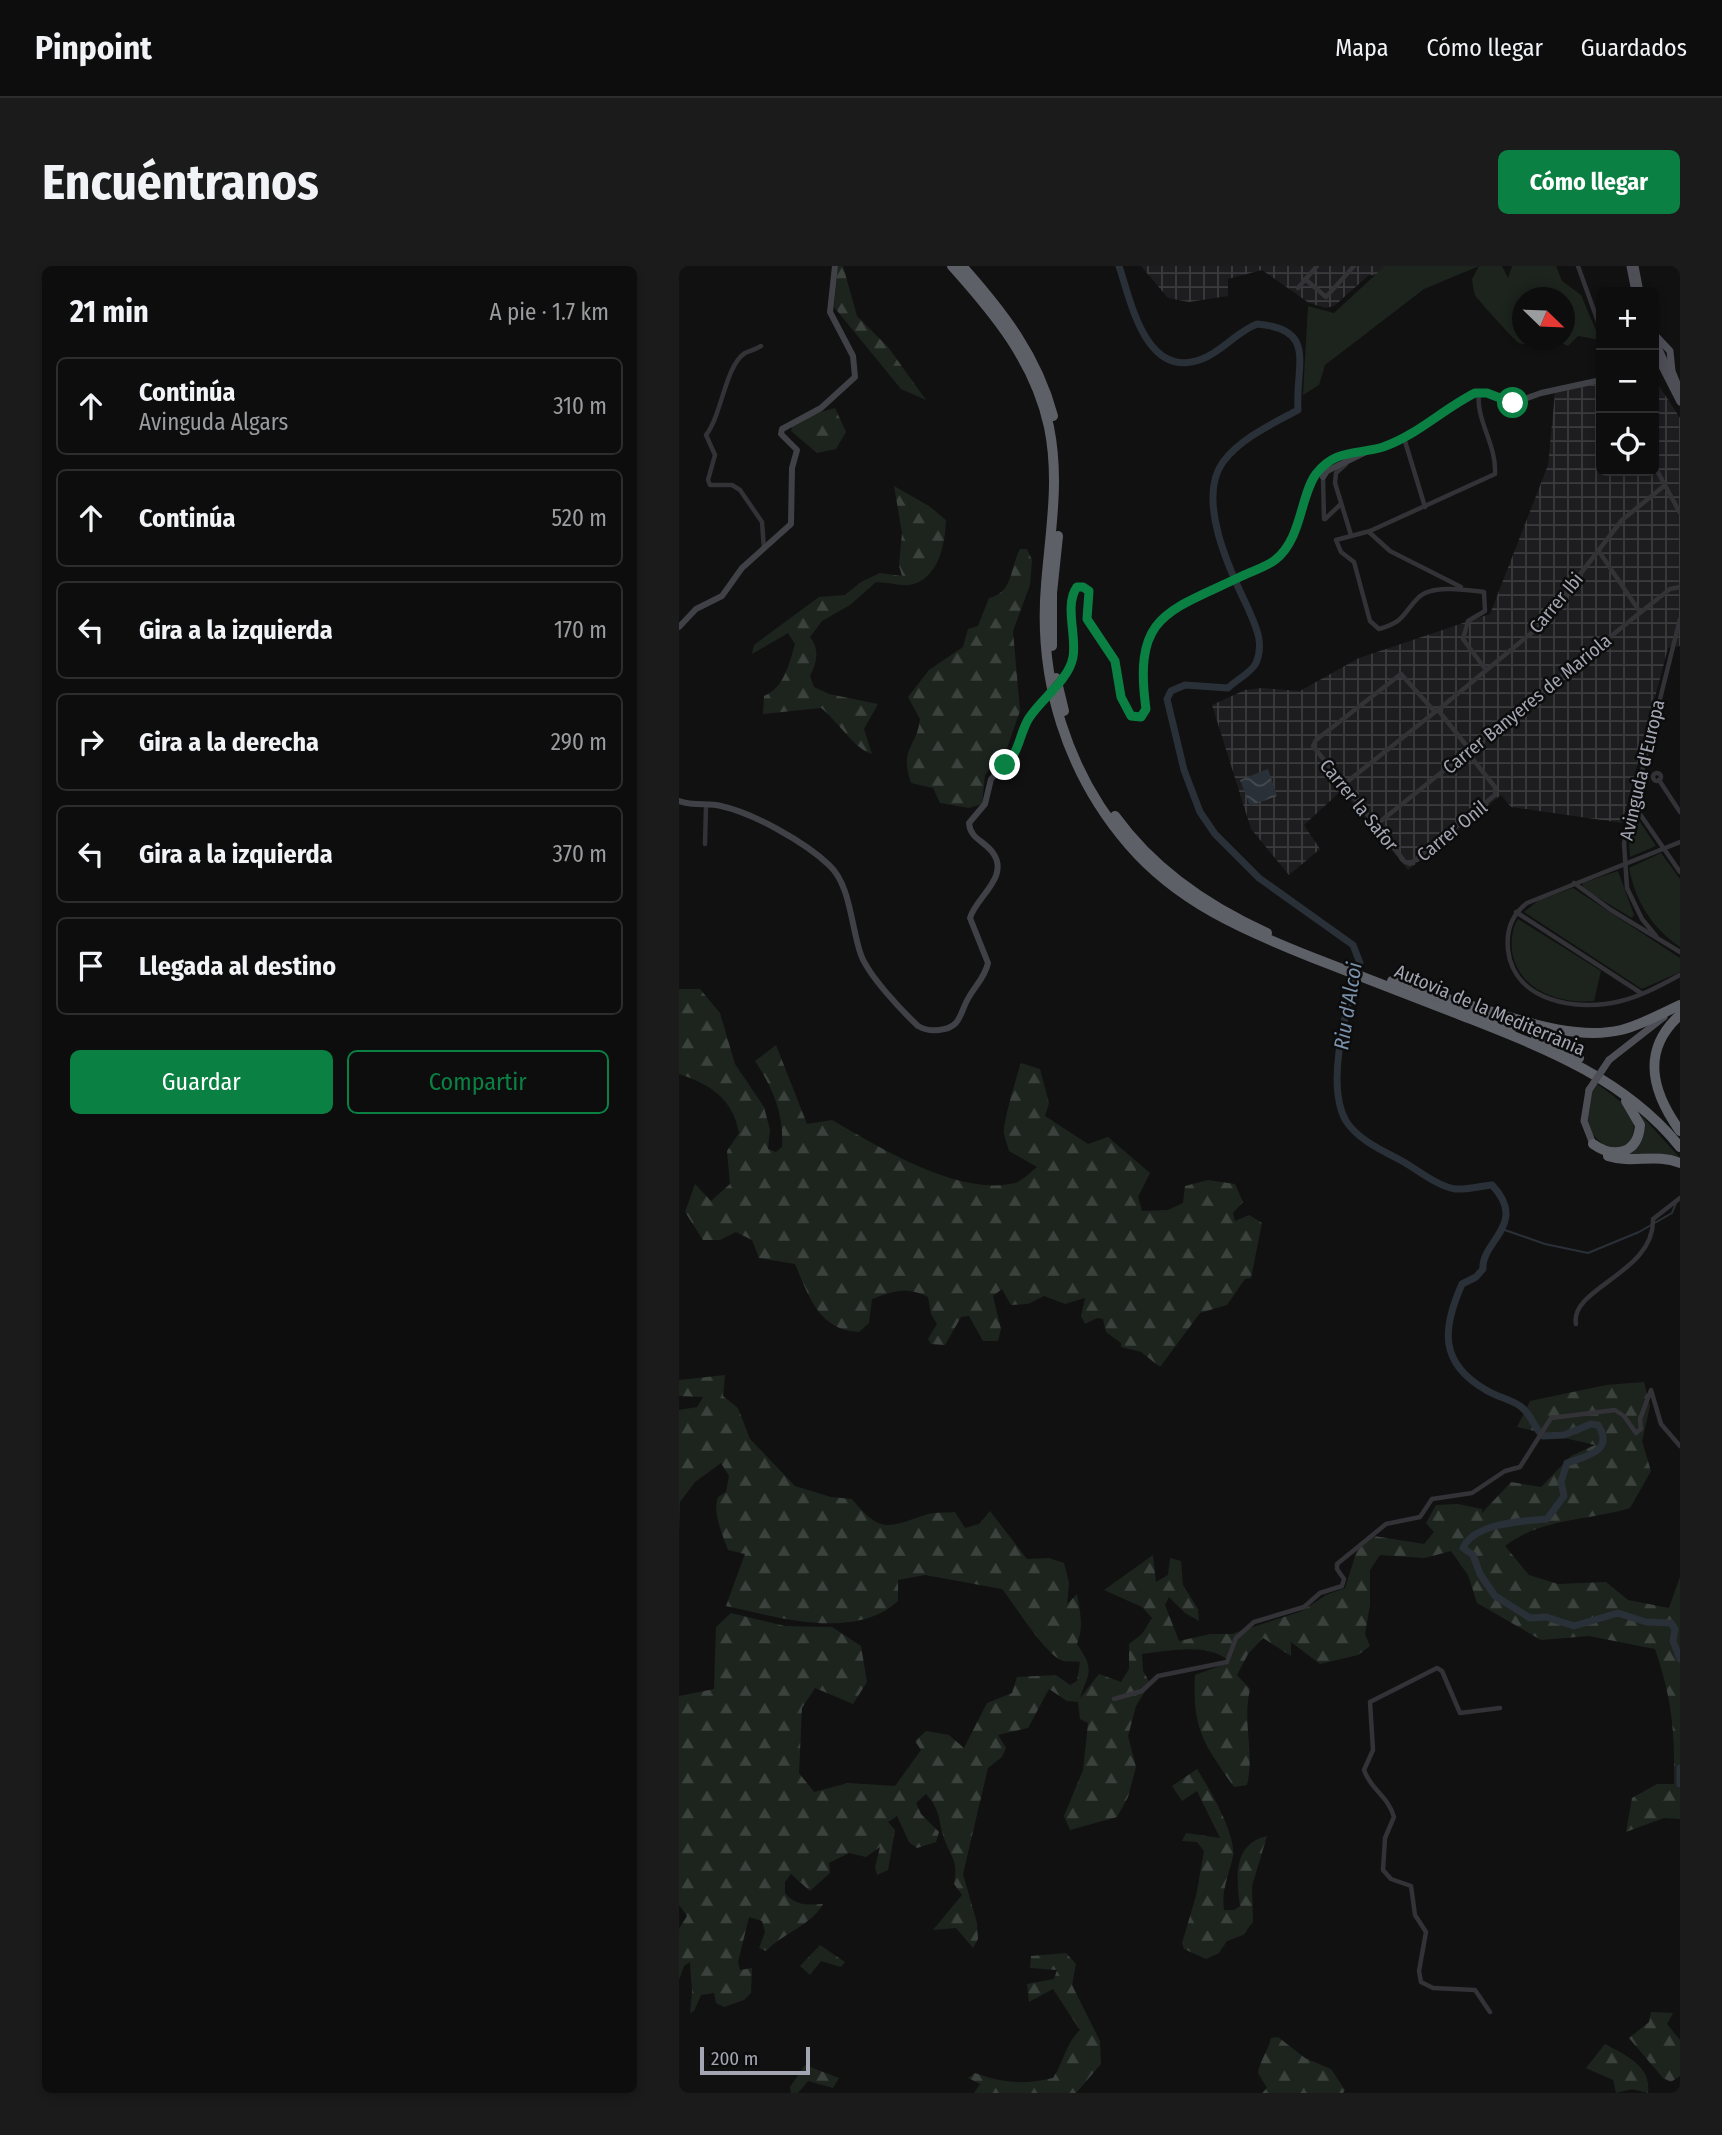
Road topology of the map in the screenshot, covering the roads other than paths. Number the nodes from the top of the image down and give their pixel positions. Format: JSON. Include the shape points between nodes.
{"nodes":[{"id":1,"x":835,"y":266,"type":"edge"},
{"id":2,"x":952,"y":266,"type":"edge"},
{"id":3,"x":962,"y":266,"type":"edge"},
{"id":4,"x":1317,"y":266,"type":"edge"},
{"id":5,"x":1354,"y":266,"type":"edge"},
{"id":6,"x":1578,"y":266,"type":"edge"},
{"id":7,"x":1632,"y":266,"type":"edge"},
{"id":8,"x":1305,"y":279,"type":"junction"},
{"id":9,"x":1637,"y":287,"type":"edge"},
{"id":10,"x":1298,"y":288,"type":"dead end"},
{"id":11,"x":1596,"y":316,"type":"edge"},
{"id":12,"x":1659,"y":340,"type":"edge"},
{"id":13,"x":761,"y":346,"type":"dead end"},
{"id":14,"x":1667,"y":347,"type":"junction"},
{"id":15,"x":1659,"y":348,"type":"edge"},
{"id":16,"x":1661,"y":365,"type":"edge"},
{"id":17,"x":1596,"y":381,"type":"edge"},
{"id":18,"x":1680,"y":391,"type":"edge"},
{"id":19,"x":1479,"y":392,"type":"junction"},
{"id":20,"x":1680,"y":402,"type":"edge"},
{"id":21,"x":1049,"y":415,"type":"junction"},
{"id":22,"x":1404,"y":437,"type":"junction"},
{"id":23,"x":1366,"y":450,"type":"junction"},
{"id":24,"x":1355,"y":457,"type":"junction"},
{"id":25,"x":1659,"y":476,"type":"edge"},
{"id":26,"x":1323,"y":477,"type":"joint"},
{"id":27,"x":1664,"y":486,"type":"junction"},
{"id":28,"x":1342,"y":504,"type":"junction"},
{"id":29,"x":1425,"y":507,"type":"junction"},
{"id":30,"x":1680,"y":513,"type":"edge"},
{"id":31,"x":1369,"y":532,"type":"junction"},
{"id":32,"x":1351,"y":535,"type":"junction"},
{"id":33,"x":764,"y":550,"type":"junction"},
{"id":34,"x":1598,"y":550,"type":"junction"},
{"id":35,"x":1680,"y":587,"type":"edge"},
{"id":36,"x":1461,"y":588,"type":"junction"},
{"id":37,"x":1640,"y":612,"type":"junction"},
{"id":38,"x":1680,"y":620,"type":"edge"},
{"id":39,"x":679,"y":627,"type":"edge"},
{"id":40,"x":1677,"y":639,"type":"edge"},
{"id":41,"x":1486,"y":670,"type":"junction"},
{"id":42,"x":1436,"y":711,"type":"junction"},
{"id":43,"x":1469,"y":751,"type":"junction"},
{"id":44,"x":1659,"y":780,"type":"dead end"},
{"id":45,"x":1343,"y":785,"type":"junction"},
{"id":46,"x":679,"y":801,"type":"edge"},
{"id":47,"x":1633,"y":804,"type":"junction"},
{"id":48,"x":706,"y":806,"type":"junction"},
{"id":49,"x":1680,"y":812,"type":"edge"},
{"id":50,"x":1376,"y":825,"type":"junction"},
{"id":51,"x":1680,"y":842,"type":"edge"},
{"id":52,"x":705,"y":844,"type":"dead end"},
{"id":53,"x":1664,"y":849,"type":"junction"},
{"id":54,"x":1410,"y":864,"type":"joint"},
{"id":55,"x":1623,"y":864,"type":"junction"},
{"id":56,"x":1680,"y":872,"type":"edge"},
{"id":57,"x":1574,"y":883,"type":"junction"},
{"id":58,"x":1201,"y":903,"type":"junction"},
{"id":59,"x":1516,"y":912,"type":"junction"},
{"id":60,"x":1656,"y":936,"type":"junction"},
{"id":61,"x":1680,"y":952,"type":"edge"},
{"id":62,"x":1680,"y":975,"type":"edge"},
{"id":63,"x":1642,"y":994,"type":"junction"},
{"id":64,"x":1437,"y":1000,"type":"junction"},
{"id":65,"x":1680,"y":1006,"type":"edge"},
{"id":66,"x":1680,"y":1015,"type":"edge"},
{"id":67,"x":1606,"y":1081,"type":"junction"},
{"id":68,"x":1680,"y":1131,"type":"edge"},
{"id":69,"x":1680,"y":1137,"type":"edge"},
{"id":70,"x":1593,"y":1144,"type":"junction"},
{"id":71,"x":1680,"y":1147,"type":"edge"},
{"id":72,"x":1680,"y":1163,"type":"edge"},
{"id":73,"x":1680,"y":1198,"type":"edge"},
{"id":74,"x":1576,"y":1324,"type":"dead end"},
{"id":75,"x":1680,"y":1446,"type":"edge"},
{"id":76,"x":1114,"y":1699,"type":"dead end"},
{"id":77,"x":1500,"y":1708,"type":"dead end"},
{"id":78,"x":1490,"y":2012,"type":"dead end"}],
"edges":[{"from":1,"to":33,"type":"street","via":[[830,314],[853,356],[855,376],[824,406],[782,429],[781,435],[797,450],[792,468],[792,520]]},
{"from":2,"to":21,"type":"highway","name":"Autovia de la Mediterrània","via":[[1014,342]]},
{"from":3,"to":21,"type":"highway","name":"Autovia de la Mediterrània","via":[[999,307],[1026,348],[1041,379]]},
{"from":4,"to":8,"type":"street"},
{"from":5,"to":8,"type":"street","via":[[1326,297]]},
{"from":6,"to":11,"type":"street"},
{"from":7,"to":9,"type":"main road"},
{"from":8,"to":10,"type":"street"},
{"from":12,"to":14,"type":"main road"},
{"from":13,"to":33,"type":"street","via":[[743,354],[706,435],[715,455],[710,485],[732,485],[740,490],[762,522]]},
{"from":14,"to":15,"type":"main road"},
{"from":14,"to":16,"type":"main road"},
{"from":16,"to":18,"type":"main road"},
{"from":16,"to":20,"type":"main road"},
{"from":17,"to":19,"type":"street","via":[[1513,403]]},
{"from":19,"to":22,"type":"street"},
{"from":19,"to":29,"type":"street","via":[[1477,403],[1491,440],[1495,474]]},
{"from":21,"to":58,"type":"highway","name":"Autovia de la Mediterrània","via":[[1056,522],[1045,607],[1054,701],[1069,747],[1097,800],[1130,847],[1170,884]]},
{"from":22,"to":23,"type":"street"},
{"from":22,"to":29,"type":"street"},
{"from":23,"to":24,"type":"street"},
{"from":23,"to":48,"type":"street","bridge":true,"via":[[1342,454],[1322,467],[1311,481],[1301,519],[1273,561],[1170,611],[1154,625],[1146,645],[1146,709],[1141,717],[1131,716],[1123,702],[1115,661],[1087,619],[1089,591],[1075,589],[1074,649],[1067,671],[1028,720],[1014,756],[991,779],[985,804],[969,823],[972,834],[997,860],[994,880],[970,918],[988,963],[959,1021],[948,1029],[918,1026],[867,965],[840,882],[829,865],[763,823],[722,806]]},
{"from":24,"to":26,"type":"street"},
{"from":24,"to":28,"type":"street","via":[[1336,473]]},
{"from":25,"to":27,"type":"street"},
{"from":26,"to":28,"type":"street","via":[[1324,519]]},
{"from":27,"to":30,"type":"street"},
{"from":27,"to":34,"type":"street","name":"Carrer Ibi","via":[[1626,516]]},
{"from":28,"to":32,"type":"street"},
{"from":29,"to":31,"type":"street"},
{"from":31,"to":32,"type":"street"},
{"from":31,"to":36,"type":"street","via":[[1389,551]]},
{"from":32,"to":36,"type":"street","via":[[1336,540],[1341,552],[1354,562],[1370,621],[1379,629],[1405,616],[1420,596]]},
{"from":33,"to":39,"type":"street","via":[[742,568],[724,594],[696,609]]},
{"from":34,"to":37,"type":"street"},
{"from":34,"to":41,"type":"street","name":"Carrer Ibi","via":[[1540,626]]},
{"from":35,"to":37,"type":"street","name":"Carrer Banyeres de Mariola","via":[[1670,589]]},
{"from":36,"to":41,"type":"street","via":[[1485,595],[1485,611],[1468,621],[1463,639]]},
{"from":37,"to":43,"type":"street","name":"Carrer Banyeres de Mariola"},
{"from":38,"to":40,"type":"street","name":"Avinguda d'Europa"},
{"from":40,"to":47,"type":"street","name":"Avinguda d'Europa"},
{"from":41,"to":42,"type":"street","name":"Carrer Ibi"},
{"from":42,"to":43,"type":"street"},
{"from":42,"to":45,"type":"street","name":"Carrer Ibi"},
{"from":42,"to":45,"type":"street","name":"Carrer la Safor","via":[[1399,674],[1314,743]]},
{"from":43,"to":50,"type":"street","name":"Carrer Banyeres de Mariola"},
{"from":43,"to":54,"type":"street","name":"Carrer Onil","via":[[1495,788],[1494,797]]},
{"from":44,"to":49,"type":"street"},
{"from":45,"to":50,"type":"street","name":"Carrer la Safor"},
{"from":46,"to":48,"type":"street"},
{"from":47,"to":53,"type":"street"},
{"from":47,"to":55,"type":"street","name":"Avinguda d'Europa"},
{"from":48,"to":52,"type":"street"},
{"from":50,"to":54,"type":"street","name":"Carrer la Safor"},
{"from":51,"to":53,"type":"street"},
{"from":53,"to":55,"type":"street"},
{"from":53,"to":56,"type":"street"},
{"from":55,"to":57,"type":"street"},
{"from":55,"to":60,"type":"street","name":"Avinguda d'Europa","via":[[1631,898]]},
{"from":57,"to":59,"type":"street","via":[[1535,898]]},
{"from":57,"to":60,"type":"street"},
{"from":58,"to":64,"type":"highway","name":"Autovia de la Mediterrània"},
{"from":58,"to":64,"type":"highway","name":"Autovia de la Mediterrània","via":[[1269,940]]},
{"from":59,"to":63,"type":"street"},
{"from":59,"to":63,"type":"street","via":[[1508,951],[1514,975],[1529,989],[1578,1004],[1605,1004]]},
{"from":60,"to":61,"type":"street"},
{"from":62,"to":63,"type":"street"},
{"from":64,"to":65,"type":"highway","via":[[1594,1033],[1629,1028]]},
{"from":64,"to":67,"type":"highway","name":"Autovia de la Mediterrània"},
{"from":64,"to":69,"type":"highway","name":"Autovia de la Mediterrània","via":[[1547,1042],[1588,1063],[1632,1092]]},
{"from":65,"to":70,"type":"main road","bridge":true,"via":[[1609,1060],[1589,1090],[1584,1121]]},
{"from":66,"to":68,"type":"highway","via":[[1660,1042],[1654,1071],[1660,1101]]},
{"from":67,"to":70,"type":"highway","via":[[1635,1112],[1640,1131],[1635,1143],[1621,1153]]},
{"from":67,"to":71,"type":"highway","name":"Autovia de la Mediterrània","via":[[1651,1116]]},
{"from":70,"to":72,"type":"highway","via":[[1617,1159],[1654,1157]]},
{"from":73,"to":74,"type":"street","via":[[1653,1219],[1653,1235],[1646,1248],[1578,1309]]},
{"from":75,"to":76,"type":"street","via":[[1661,1424],[1650,1390],[1641,1429],[1636,1433],[1624,1416],[1610,1410],[1583,1417],[1554,1416],[1517,1469],[1505,1471],[1472,1493],[1432,1499],[1420,1517],[1383,1526],[1337,1564],[1344,1579],[1342,1586],[1320,1593],[1304,1607],[1254,1622],[1235,1638],[1224,1664],[1156,1676],[1142,1691]]},
{"from":77,"to":78,"type":"street","via":[[1460,1713],[1437,1668],[1369,1703],[1373,1750],[1364,1769],[1394,1817],[1385,1838],[1383,1870],[1391,1879],[1411,1886],[1415,1915],[1426,1932],[1421,1982],[1475,1990]]}]}
